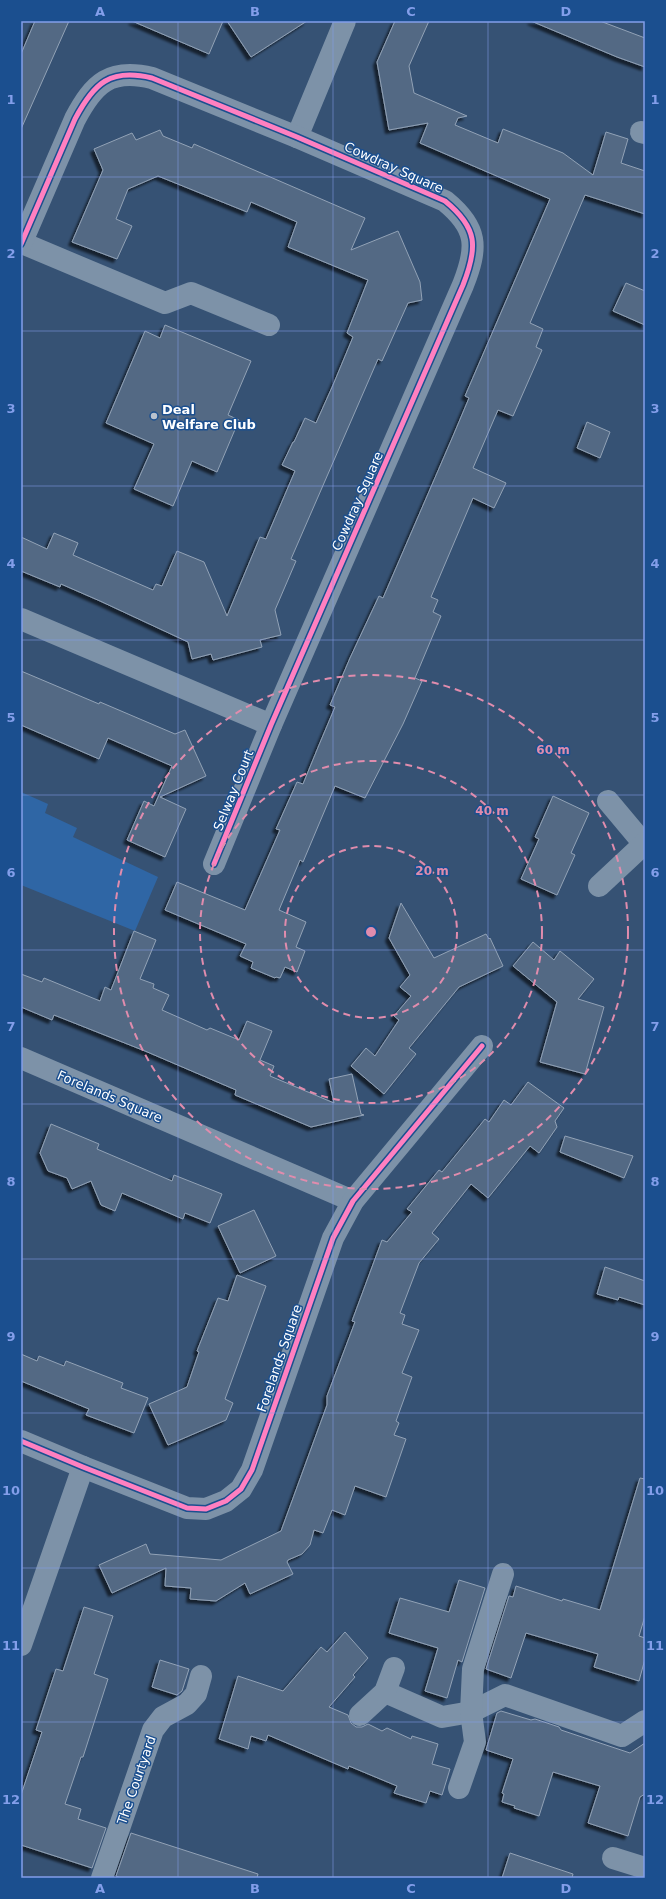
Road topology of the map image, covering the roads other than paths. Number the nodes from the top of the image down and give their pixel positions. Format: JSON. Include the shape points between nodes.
{"nodes":[{"id":1,"x":345,"y":21,"type":"edge"},
{"id":2,"x":297,"y":137,"type":"junction"},
{"id":3,"x":21,"y":244,"type":"edge"},
{"id":4,"x":269,"y":326,"type":"dead end"},
{"id":5,"x":21,"y":619,"type":"edge"},
{"id":6,"x":271,"y":725,"type":"junction"},
{"id":7,"x":608,"y":801,"type":"dead end"},
{"id":8,"x":645,"y":844,"type":"edge"},
{"id":9,"x":214,"y":864,"type":"dead end"},
{"id":10,"x":599,"y":886,"type":"dead end"},
{"id":11,"x":482,"y":1046,"type":"dead end"},
{"id":12,"x":21,"y":1058,"type":"edge"},
{"id":13,"x":353,"y":1201,"type":"junction"},
{"id":14,"x":21,"y":1441,"type":"edge"},
{"id":15,"x":83,"y":1467,"type":"junction"},
{"id":16,"x":503,"y":1574,"type":"dead end"},
{"id":17,"x":21,"y":1645,"type":"edge"},
{"id":18,"x":394,"y":1668,"type":"dead end"},
{"id":19,"x":201,"y":1676,"type":"dead end"},
{"id":20,"x":385,"y":1692,"type":"junction"},
{"id":21,"x":471,"y":1712,"type":"junction"},
{"id":22,"x":360,"y":1715,"type":"dead end"},
{"id":23,"x":645,"y":1721,"type":"edge"},
{"id":24,"x":459,"y":1788,"type":"dead end"},
{"id":25,"x":613,"y":1858,"type":"dead end"},
{"id":26,"x":645,"y":1868,"type":"edge"},
{"id":27,"x":102,"y":1878,"type":"edge"}],
"edges":[{"from":1,"to":2,"type":"street"},
{"from":2,"to":3,"type":"street","name":"Cowdray Square","via":[[152,78],[134,74],[116,76],[98,86],[85,100]]},
{"from":2,"to":6,"type":"street","name":"Cowdray Square","via":[[445,201],[466,223],[474,246],[463,285]]},
{"from":3,"to":4,"type":"street","via":[[165,303],[191,293]]},
{"from":5,"to":6,"type":"street"},
{"from":6,"to":9,"type":"street","name":"Selway Court"},
{"from":7,"to":8,"type":"street"},
{"from":8,"to":10,"type":"street"},
{"from":11,"to":13,"type":"street","name":"Forelands Square"},
{"from":12,"to":13,"type":"street","name":"Forelands Square"},
{"from":13,"to":15,"type":"street","name":"Forelands Square","via":[[333,1238],[252,1470],[241,1489],[226,1501],[206,1509],[187,1508]]},
{"from":14,"to":15,"type":"street","name":"Forelands Square"},
{"from":15,"to":17,"type":"street"},
{"from":16,"to":21,"type":"street","via":[[473,1669]]},
{"from":18,"to":20,"type":"street"},
{"from":19,"to":27,"type":"street","name":"The Courtyard","via":[[196,1694],[187,1704],[163,1717],[153,1730]]},
{"from":20,"to":21,"type":"street","via":[[442,1717]]},
{"from":20,"to":22,"type":"street"},
{"from":21,"to":23,"type":"street","via":[[505,1696],[622,1736]]},
{"from":21,"to":24,"type":"street","via":[[475,1742]]},
{"from":25,"to":26,"type":"street"}]}
